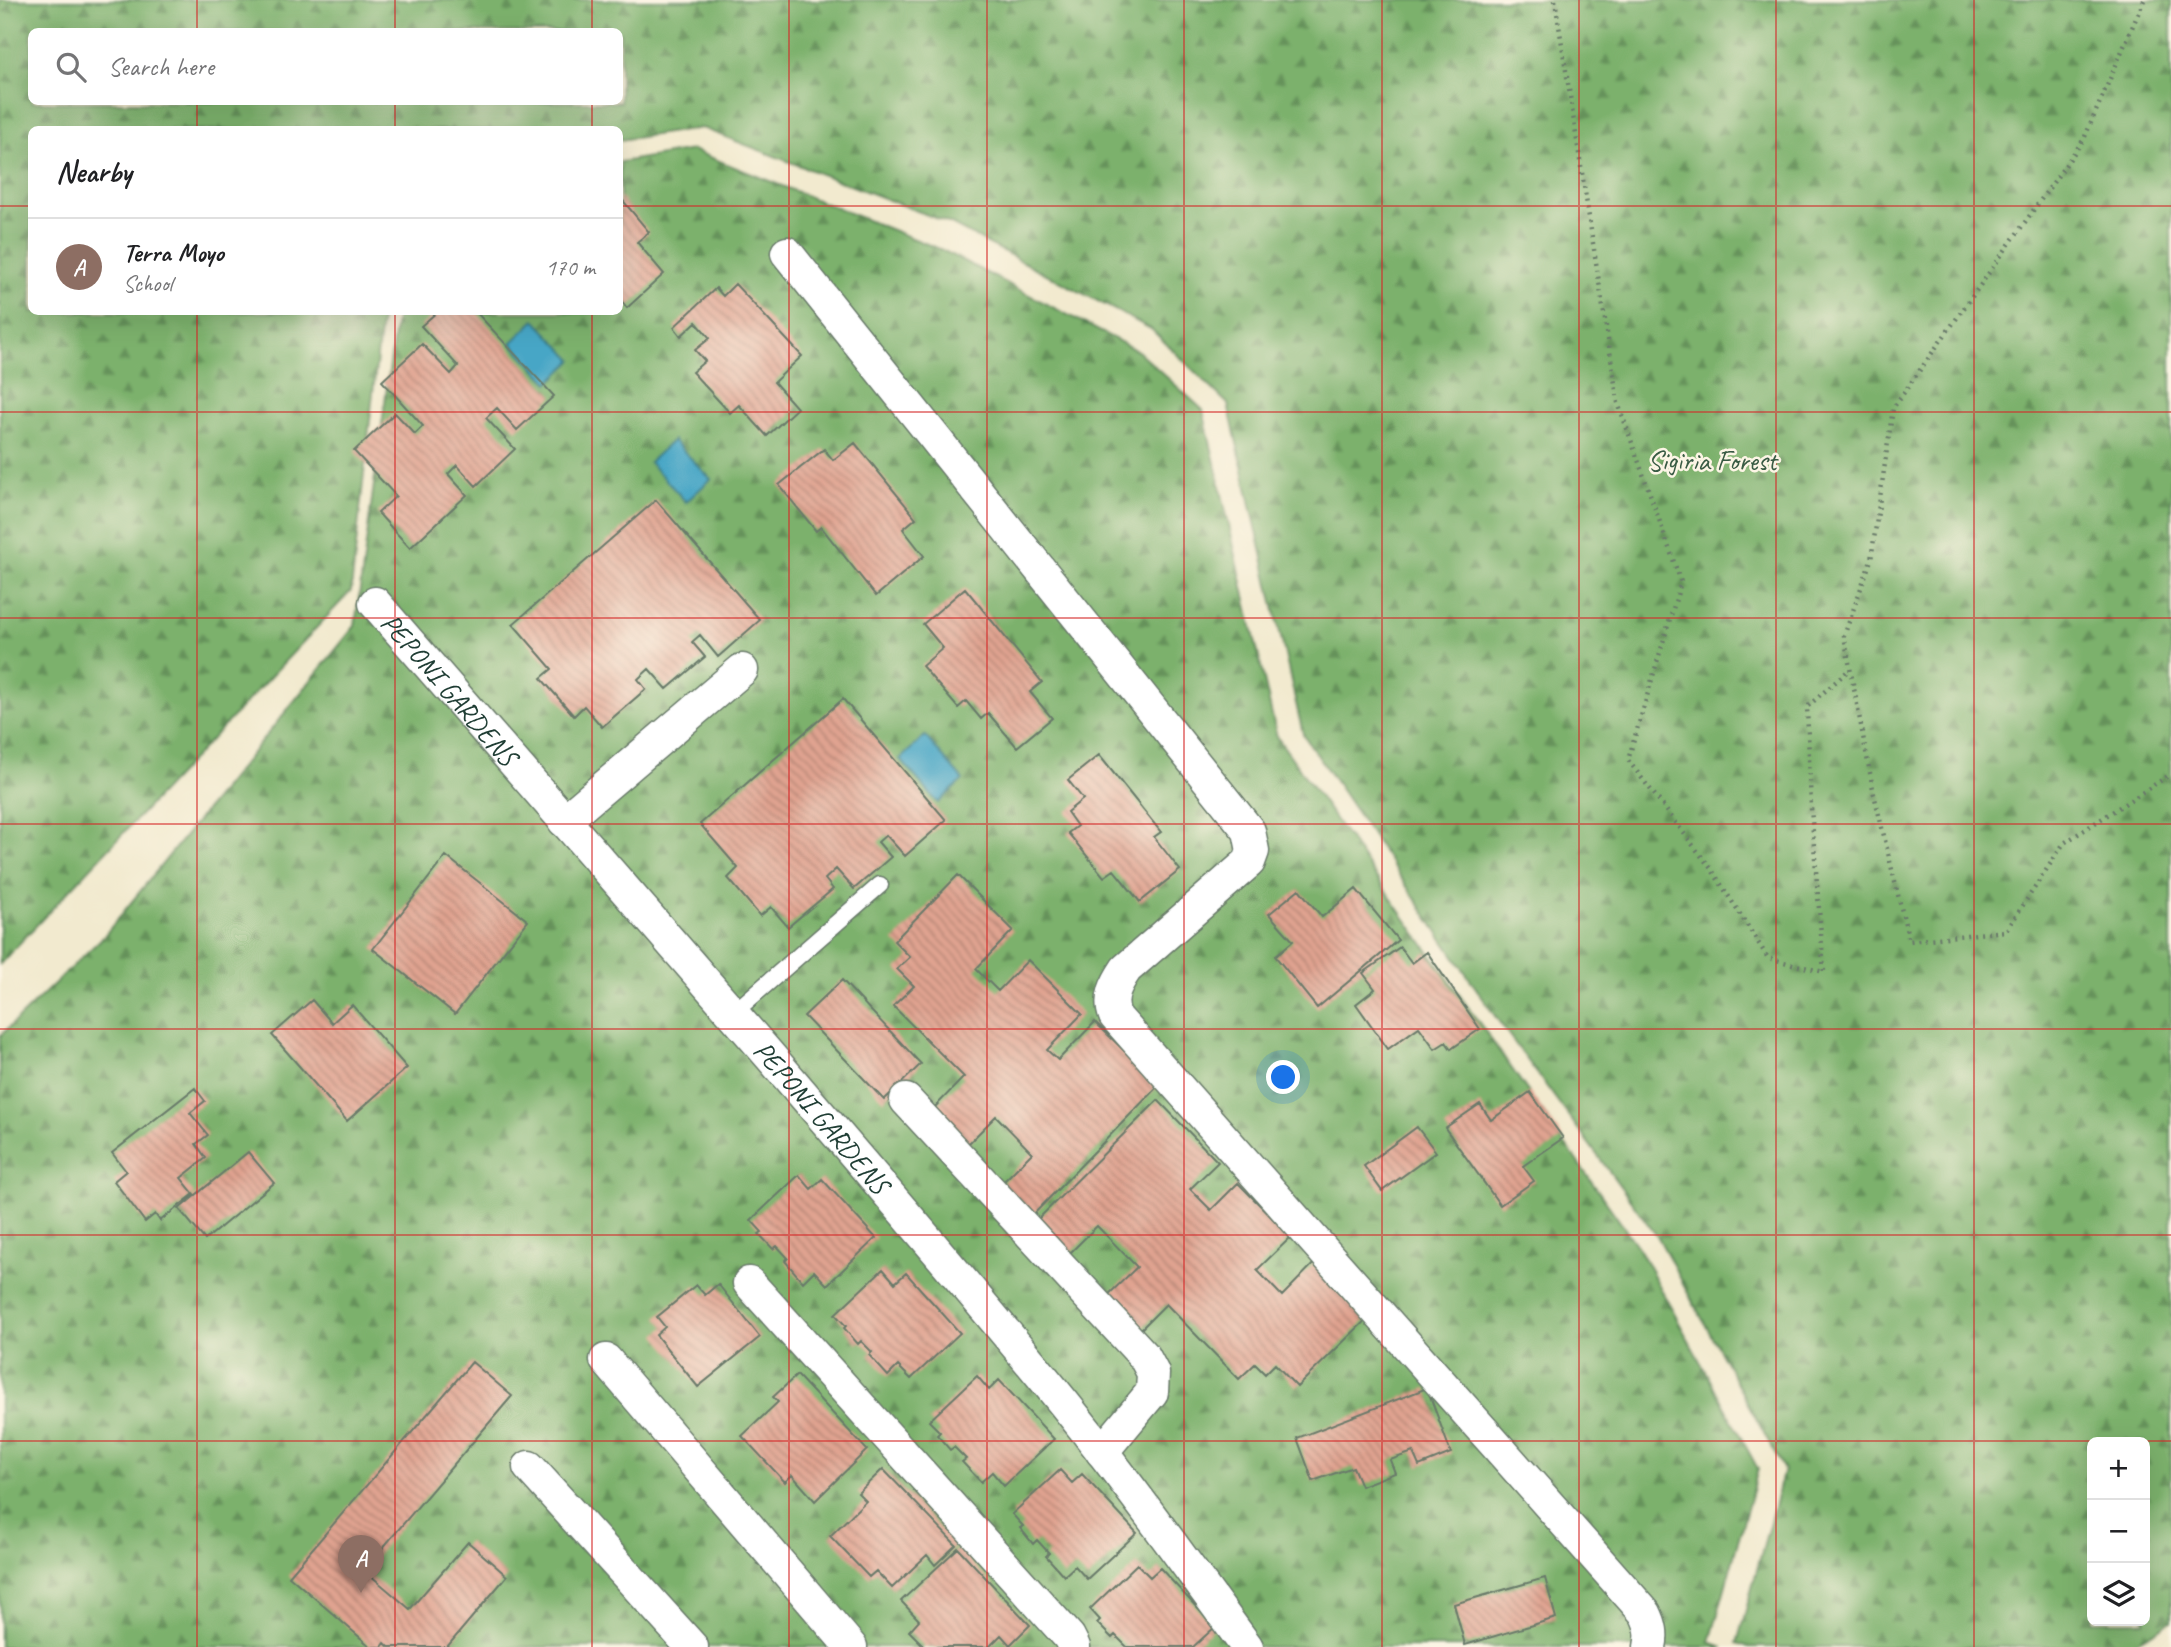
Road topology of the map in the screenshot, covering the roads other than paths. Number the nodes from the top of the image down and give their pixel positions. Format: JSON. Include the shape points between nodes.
{"nodes":[{"id":1,"x":787,"y":253,"type":"dead end"},
{"id":2,"x":375,"y":603,"type":"dead end"},
{"id":3,"x":743,"y":670,"type":"dead end"},
{"id":4,"x":564,"y":821,"type":"junction"},
{"id":5,"x":880,"y":885,"type":"dead end"},
{"id":6,"x":732,"y":1014,"type":"junction"},
{"id":7,"x":906,"y":1100,"type":"dead end"},
{"id":8,"x":748,"y":1283,"type":"dead end"},
{"id":9,"x":606,"y":1360,"type":"dead end"},
{"id":10,"x":1102,"y":1452,"type":"junction"},
{"id":11,"x":529,"y":1467,"type":"dead end"},
{"id":12,"x":692,"y":1647,"type":"edge"},
{"id":13,"x":851,"y":1647,"type":"edge"},
{"id":14,"x":1074,"y":1647,"type":"edge"},
{"id":15,"x":1247,"y":1647,"type":"edge"},
{"id":16,"x":1650,"y":1647,"type":"edge"}],
"edges":[{"from":1,"to":16,"type":"street","via":[[1249,831],[1253,851],[1249,862],[1126,969],[1113,991],[1115,1016],[1645,1614],[1653,1637]]},
{"from":2,"to":4,"type":"street","name":"PEPONI GARDENS"},
{"from":3,"to":4,"type":"street"},
{"from":4,"to":6,"type":"street","name":"PEPONI GARDENS"},
{"from":5,"to":6,"type":"lane"},
{"from":6,"to":10,"type":"street","name":"PEPONI GARDENS"},
{"from":7,"to":10,"type":"street","via":[[1144,1356],[1153,1373],[1152,1392]]},
{"from":8,"to":14,"type":"street"},
{"from":9,"to":13,"type":"street"},
{"from":10,"to":15,"type":"street","name":"PEPONI GARDENS"},
{"from":11,"to":12,"type":"street"}]}
